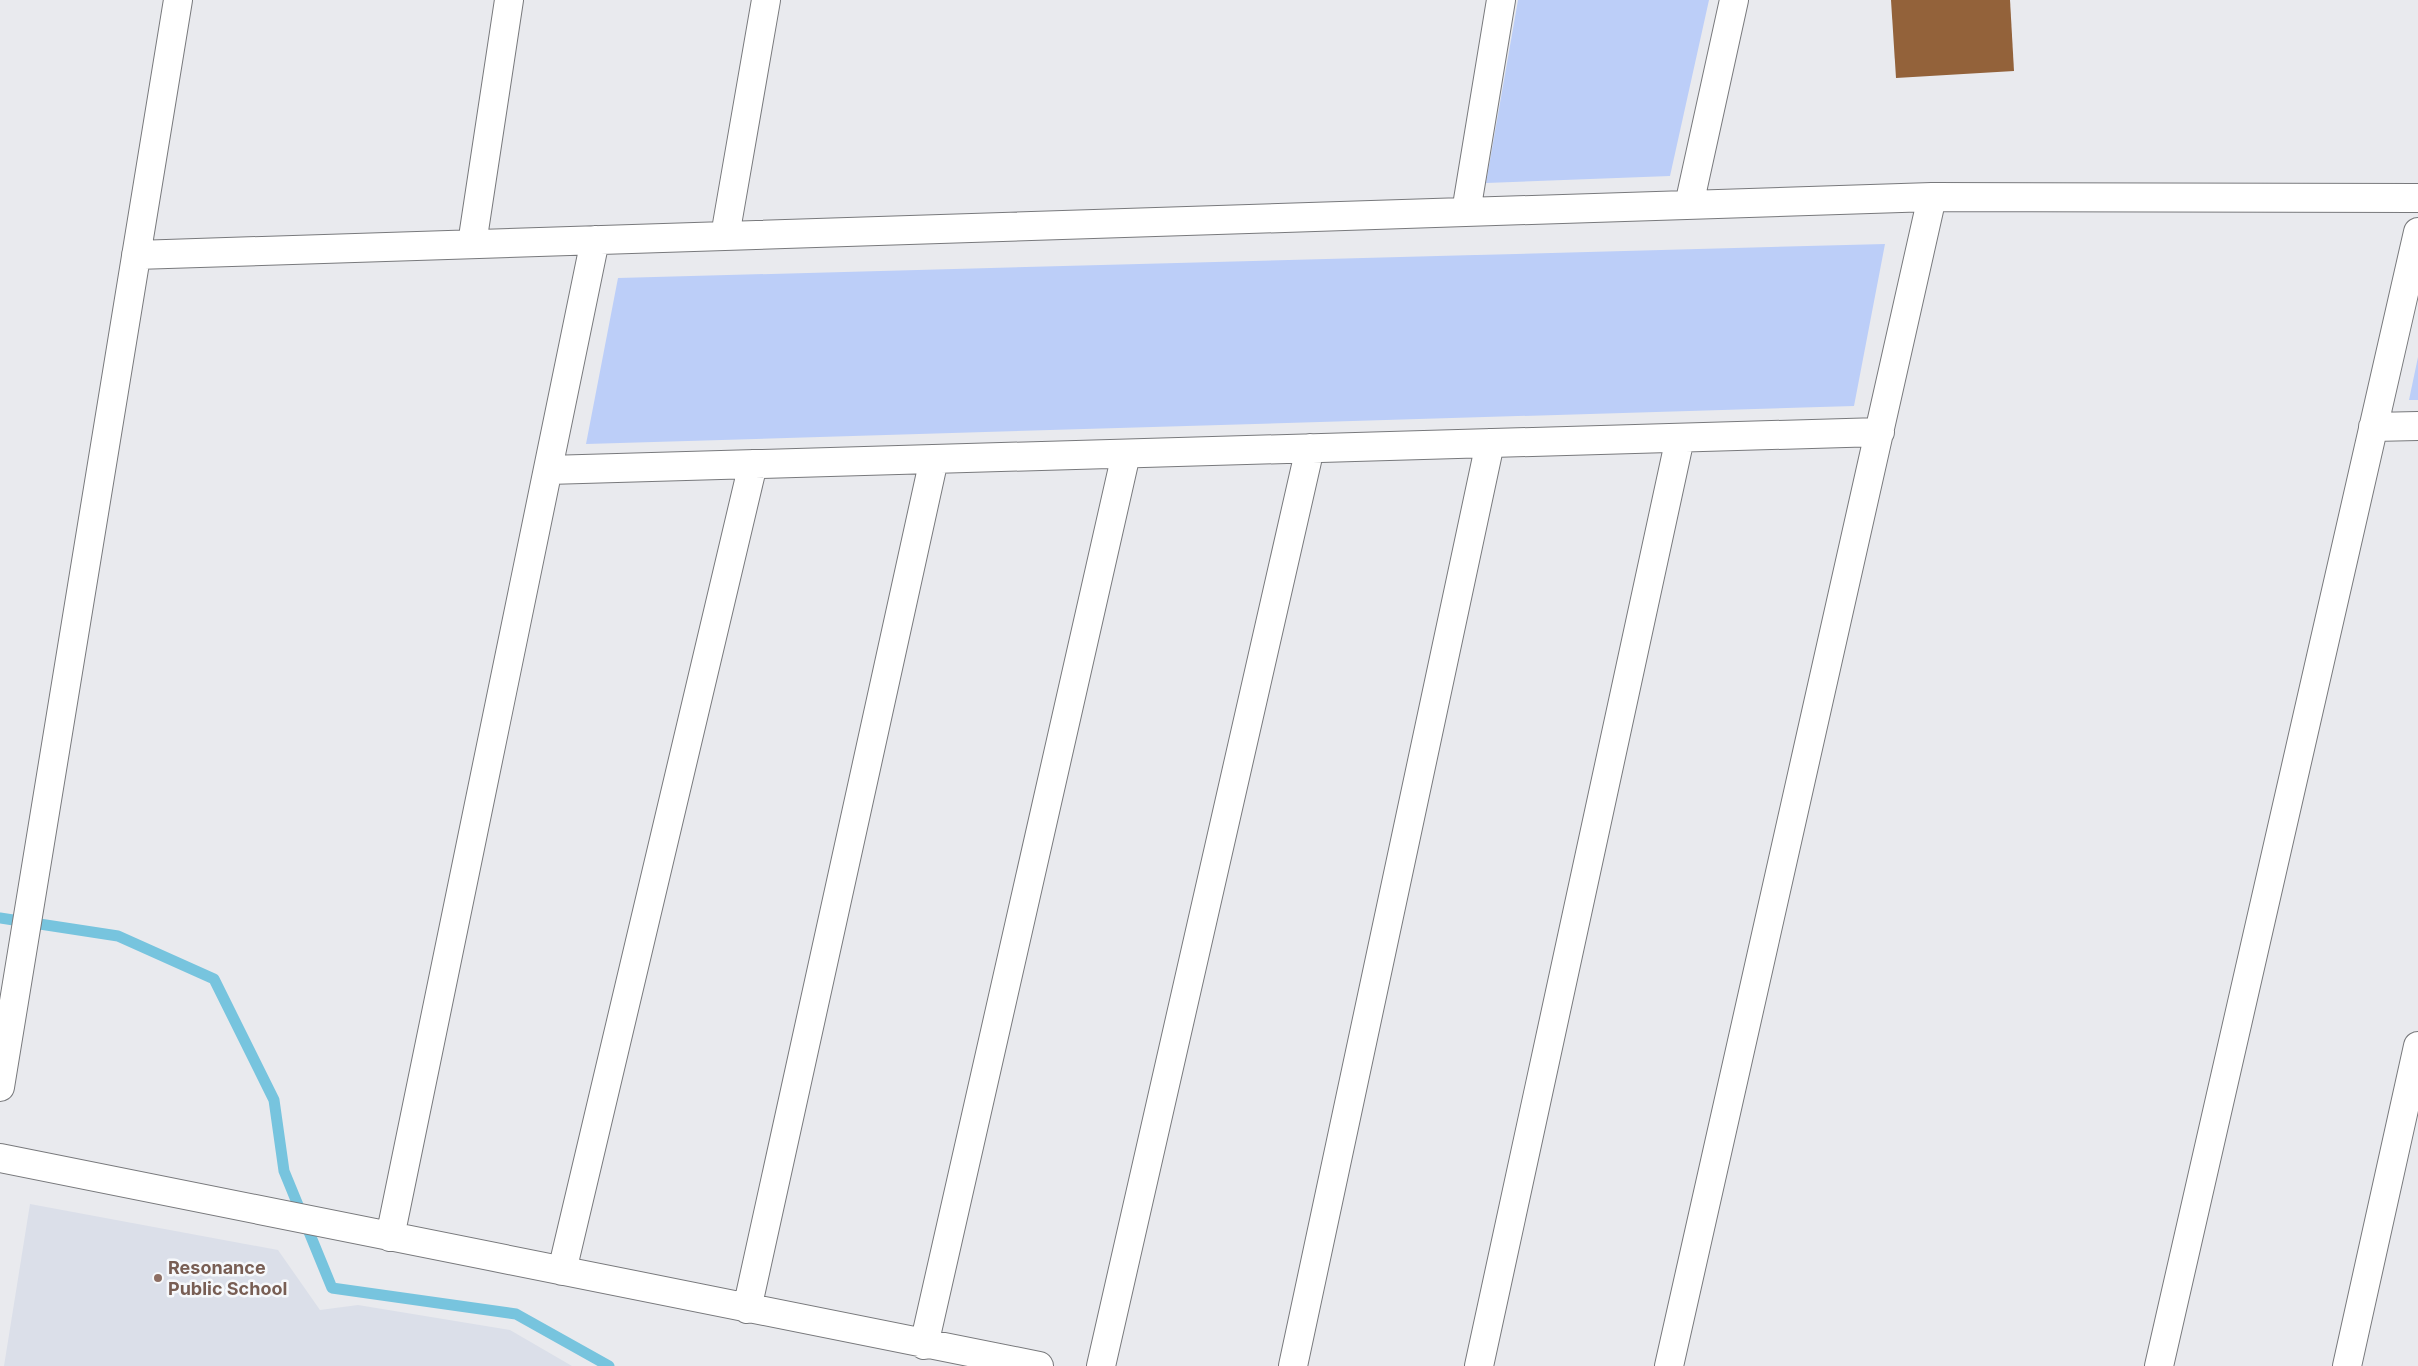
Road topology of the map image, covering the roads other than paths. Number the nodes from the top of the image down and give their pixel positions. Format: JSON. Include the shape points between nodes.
{"nodes":[{"id":1,"x":178,"y":0,"type":"edge"},
{"id":2,"x":509,"y":0,"type":"edge"},
{"id":3,"x":766,"y":0,"type":"edge"},
{"id":4,"x":1501,"y":0,"type":"edge"},
{"id":5,"x":1734,"y":0,"type":"edge"},
{"id":6,"x":1932,"y":197,"type":"junction"},
{"id":7,"x":2418,"y":198,"type":"edge"},
{"id":8,"x":1690,"y":205,"type":"junction"},
{"id":9,"x":1466,"y":212,"type":"junction"},
{"id":10,"x":2418,"y":232,"type":"edge"},
{"id":11,"x":725,"y":236,"type":"junction"},
{"id":12,"x":595,"y":240,"type":"junction"},
{"id":13,"x":472,"y":244,"type":"junction"},
{"id":14,"x":136,"y":255,"type":"junction"},
{"id":15,"x":2418,"y":426,"type":"edge"},
{"id":16,"x":2374,"y":427,"type":"junction"},
{"id":17,"x":1880,"y":432,"type":"junction"},
{"id":18,"x":1680,"y":438,"type":"junction"},
{"id":19,"x":1490,"y":443,"type":"junction"},
{"id":20,"x":1310,"y":448,"type":"junction"},
{"id":21,"x":1126,"y":454,"type":"junction"},
{"id":22,"x":934,"y":459,"type":"junction"},
{"id":23,"x":753,"y":464,"type":"junction"},
{"id":24,"x":548,"y":470,"type":"junction"},
{"id":25,"x":7,"y":996,"type":"edge"},
{"id":26,"x":2418,"y":1046,"type":"edge"},
{"id":27,"x":0,"y":1087,"type":"edge"},
{"id":28,"x":0,"y":1158,"type":"edge"},
{"id":29,"x":390,"y":1237,"type":"junction"},
{"id":30,"x":562,"y":1272,"type":"junction"},
{"id":31,"x":747,"y":1309,"type":"junction"},
{"id":32,"x":924,"y":1345,"type":"junction"},
{"id":33,"x":983,"y":1360,"type":"edge"},
{"id":34,"x":1039,"y":1366,"type":"edge"},
{"id":35,"x":1100,"y":1366,"type":"edge"},
{"id":36,"x":1293,"y":1366,"type":"edge"},
{"id":37,"x":1479,"y":1366,"type":"edge"},
{"id":38,"x":1669,"y":1366,"type":"edge"},
{"id":39,"x":2159,"y":1366,"type":"edge"},
{"id":40,"x":2347,"y":1366,"type":"edge"}],
"edges":[{"from":1,"to":14,"type":"street"},
{"from":2,"to":13,"type":"street"},
{"from":3,"to":11,"type":"street"},
{"from":4,"to":9,"type":"street"},
{"from":5,"to":8,"type":"street"},
{"from":6,"to":7,"type":"street"},
{"from":6,"to":8,"type":"street"},
{"from":6,"to":17,"type":"street"},
{"from":8,"to":9,"type":"street"},
{"from":9,"to":11,"type":"street"},
{"from":10,"to":16,"type":"street"},
{"from":11,"to":12,"type":"street"},
{"from":12,"to":13,"type":"street"},
{"from":12,"to":24,"type":"street"},
{"from":13,"to":14,"type":"street"},
{"from":14,"to":25,"type":"street","via":[[23,946]]},
{"from":15,"to":16,"type":"street"},
{"from":16,"to":39,"type":"street"},
{"from":17,"to":18,"type":"street"},
{"from":17,"to":38,"type":"street"},
{"from":18,"to":19,"type":"street"},
{"from":18,"to":37,"type":"street"},
{"from":19,"to":20,"type":"street"},
{"from":19,"to":36,"type":"street"},
{"from":20,"to":21,"type":"street"},
{"from":20,"to":35,"type":"street"},
{"from":21,"to":22,"type":"street"},
{"from":21,"to":32,"type":"street"},
{"from":22,"to":23,"type":"street"},
{"from":22,"to":31,"type":"street"},
{"from":23,"to":24,"type":"street"},
{"from":23,"to":30,"type":"street"},
{"from":24,"to":29,"type":"street"},
{"from":25,"to":27,"type":"street"},
{"from":26,"to":40,"type":"street"},
{"from":28,"to":29,"type":"street"},
{"from":29,"to":30,"type":"street"},
{"from":30,"to":31,"type":"street"},
{"from":31,"to":32,"type":"street"},
{"from":32,"to":33,"type":"street"},
{"from":33,"to":34,"type":"street"}]}
